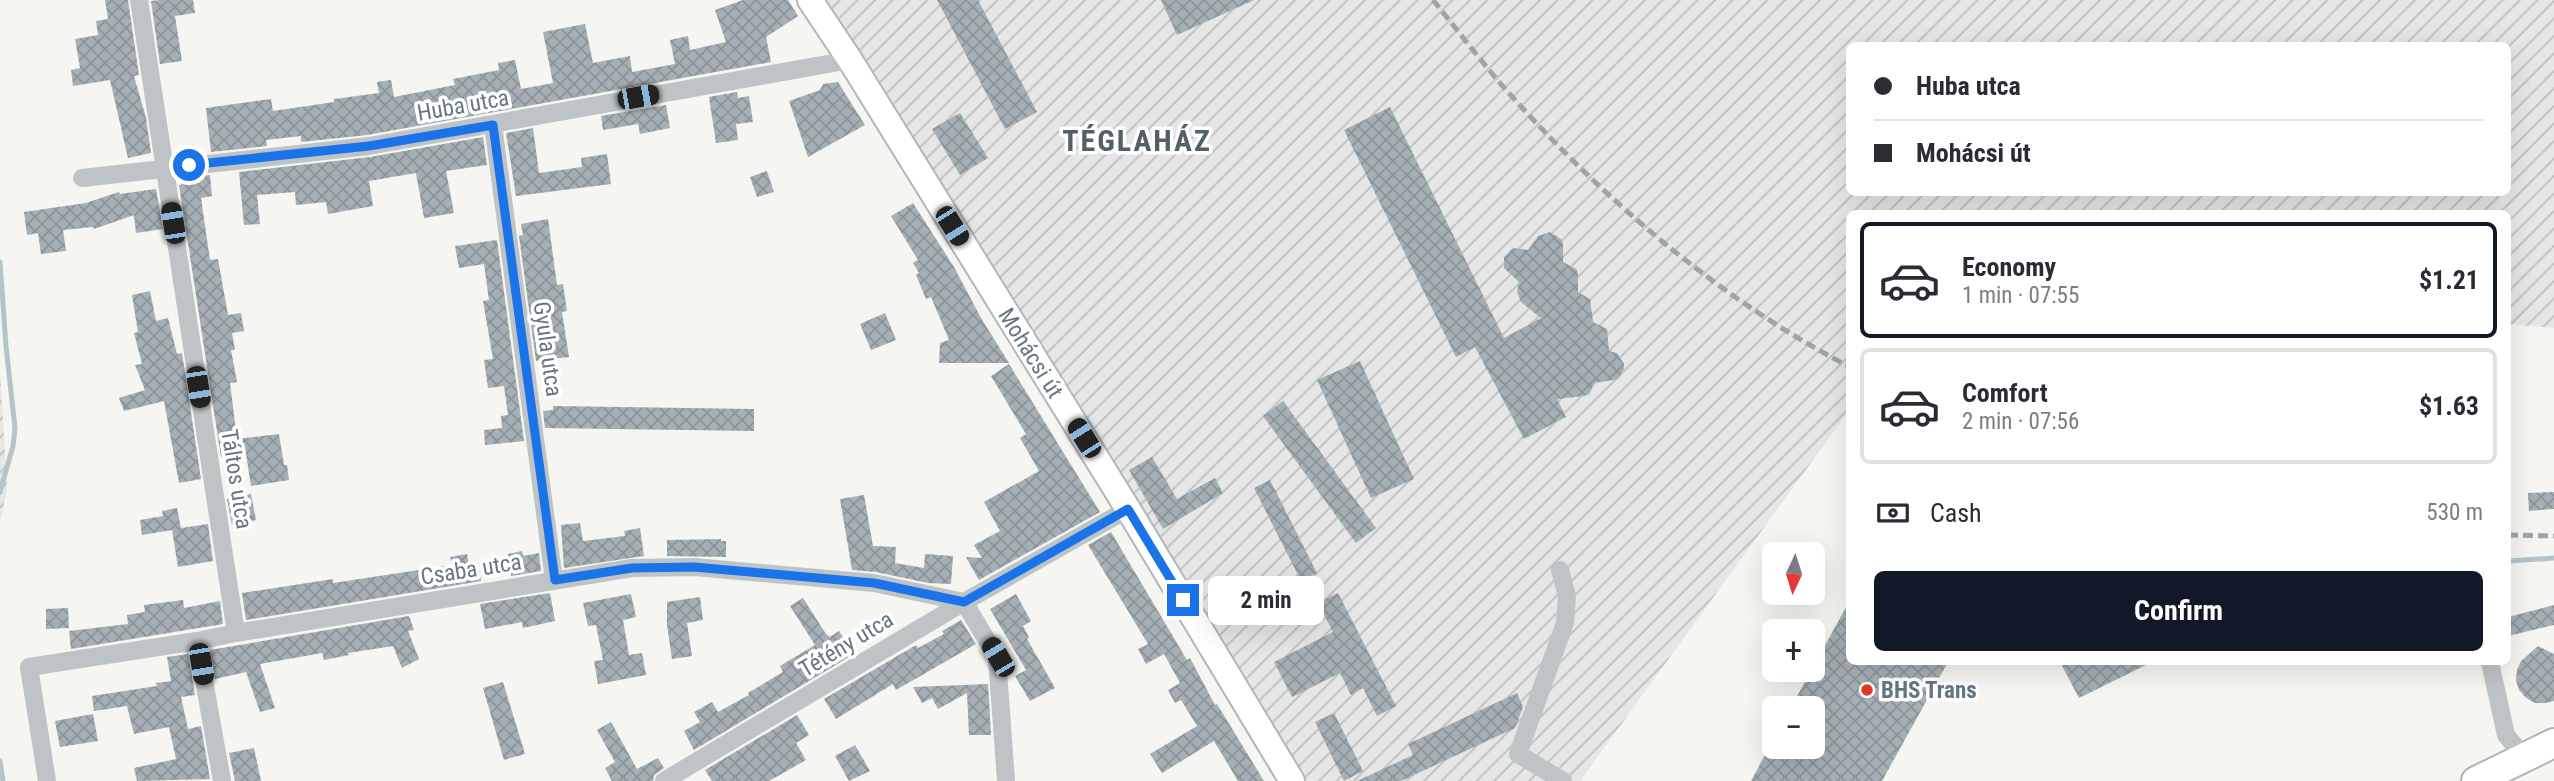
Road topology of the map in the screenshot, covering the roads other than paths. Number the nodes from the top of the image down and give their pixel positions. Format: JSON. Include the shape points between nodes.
{"nodes":[{"id":1,"x":139,"y":0,"type":"edge"},
{"id":2,"x":810,"y":0,"type":"edge"},
{"id":3,"x":850,"y":60,"type":"junction"},
{"id":4,"x":493,"y":125,"type":"junction"},
{"id":5,"x":164,"y":168,"type":"junction"},
{"id":6,"x":82,"y":178,"type":"dead end"},
{"id":7,"x":1128,"y":509,"type":"junction"},
{"id":8,"x":1560,"y":570,"type":"dead end"},
{"id":9,"x":555,"y":580,"type":"junction"},
{"id":10,"x":964,"y":602,"type":"junction"},
{"id":11,"x":236,"y":633,"type":"junction"},
{"id":12,"x":197,"y":641,"type":"junction"},
{"id":13,"x":2491,"y":665,"type":"edge"},
{"id":14,"x":2554,"y":743,"type":"edge"},
{"id":15,"x":2524,"y":757,"type":"junction"},
{"id":16,"x":2486,"y":776,"type":"edge"},
{"id":17,"x":47,"y":781,"type":"edge"},
{"id":18,"x":222,"y":781,"type":"edge"},
{"id":19,"x":664,"y":781,"type":"edge"},
{"id":20,"x":1006,"y":781,"type":"edge"},
{"id":21,"x":1292,"y":781,"type":"edge"},
{"id":22,"x":1563,"y":781,"type":"edge"}],
"edges":[{"from":1,"to":5,"type":"street","name":"Táltos utca"},
{"from":2,"to":3,"type":"main road","name":"Mohácsi út"},
{"from":3,"to":4,"type":"street","name":"Huba utca"},
{"from":3,"to":7,"type":"main road","name":"Mohácsi út"},
{"from":4,"to":5,"type":"street","name":"Huba utca","via":[[369,146]]},
{"from":4,"to":9,"type":"street","name":"Gyula utca"},
{"from":5,"to":6,"type":"street","name":"Huba utca"},
{"from":5,"to":11,"type":"street","name":"Táltos utca"},
{"from":7,"to":10,"type":"street","name":"Tétény utca"},
{"from":7,"to":21,"type":"main road","name":"Mohácsi út"},
{"from":8,"to":22,"type":"street","via":[[1567,596],[1565,623],[1518,754]]},
{"from":9,"to":10,"type":"street","name":"Csaba utca","via":[[632,568],[694,567],[874,583]]},
{"from":9,"to":11,"type":"street","name":"Csaba utca"},
{"from":10,"to":19,"type":"street","name":"Tétény utca"},
{"from":10,"to":20,"type":"street","via":[[998,657]]},
{"from":11,"to":12,"type":"street","name":"Csaba utca"},
{"from":12,"to":17,"type":"street","name":"Csaba utca","via":[[29,667]]},
{"from":12,"to":18,"type":"street"},
{"from":13,"to":15,"type":"street","via":[[2506,734]]},
{"from":14,"to":15,"type":"main road"},
{"from":15,"to":16,"type":"main road"}]}
